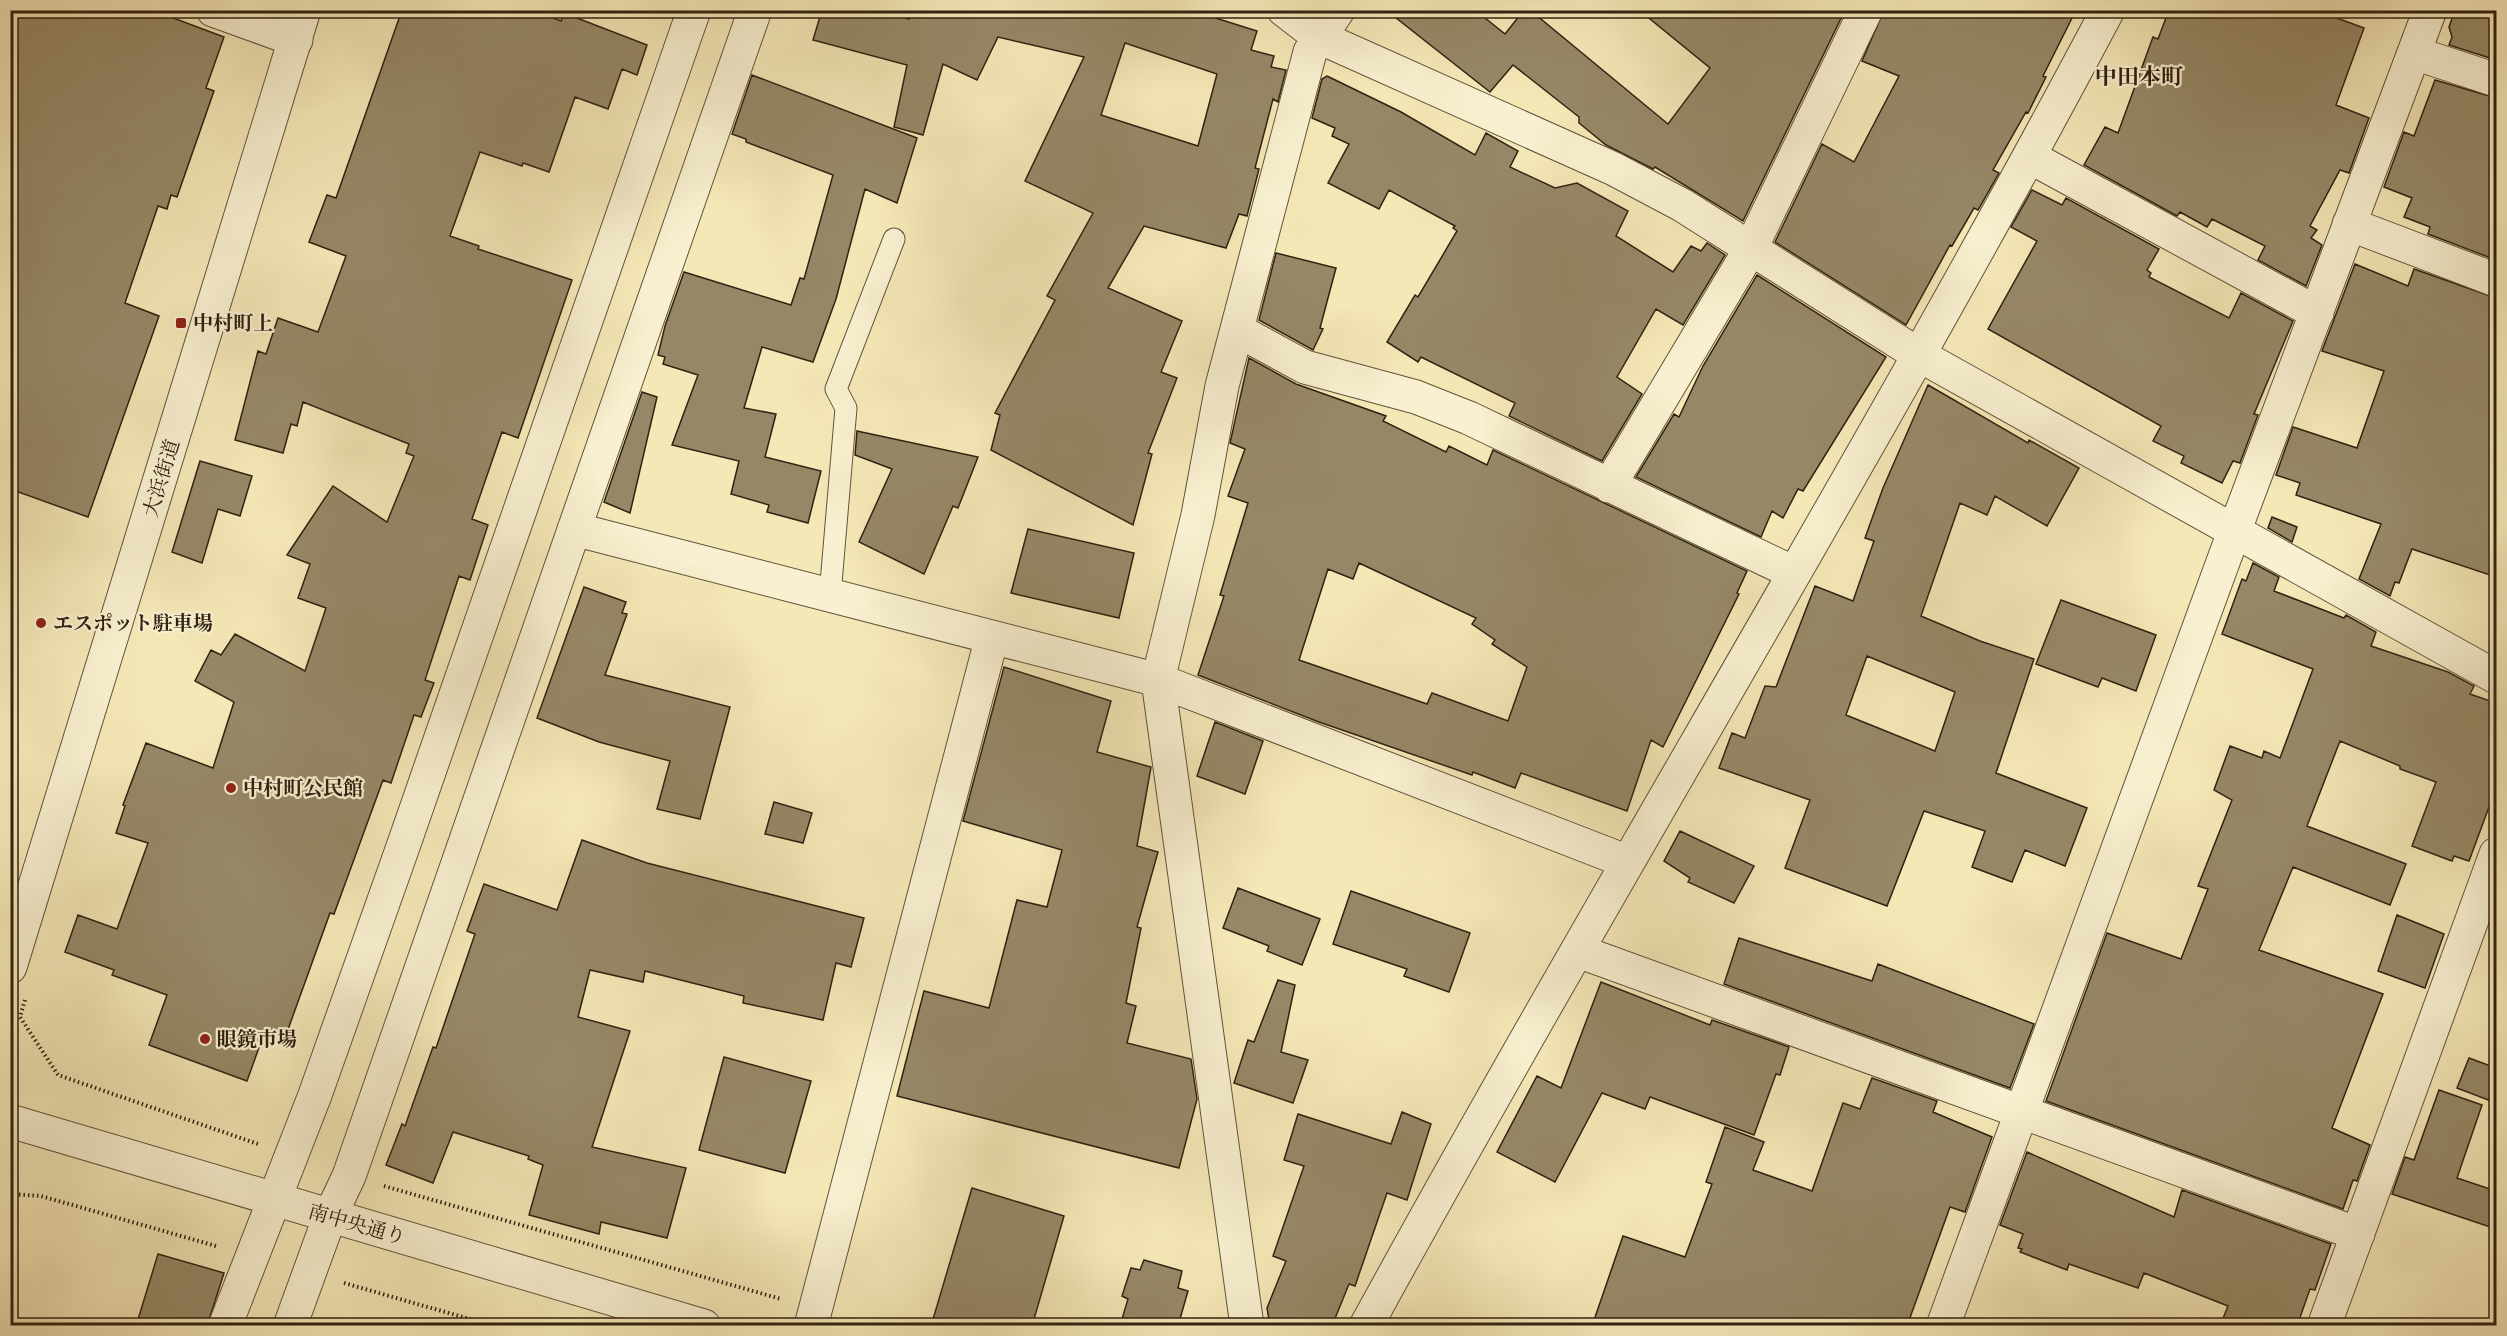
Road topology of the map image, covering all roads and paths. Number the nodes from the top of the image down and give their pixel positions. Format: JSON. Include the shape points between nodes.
{"nodes":[{"id":1,"x":213,"y":10,"type":"edge"},
{"id":2,"x":694,"y":10,"type":"edge"},
{"id":3,"x":755,"y":10,"type":"edge"},
{"id":4,"x":1284,"y":10,"type":"edge"},
{"id":5,"x":1338,"y":10,"type":"edge"},
{"id":6,"x":1866,"y":10,"type":"edge"},
{"id":7,"x":2108,"y":10,"type":"edge"},
{"id":8,"x":2430,"y":10,"type":"edge"},
{"id":9,"x":300,"y":25,"type":"edge"},
{"id":10,"x":1318,"y":37,"type":"junction"},
{"id":11,"x":2414,"y":53,"type":"junction"},
{"id":12,"x":2496,"y":80,"type":"edge"},
{"id":13,"x":2030,"y":157,"type":"junction"},
{"id":14,"x":2349,"y":224,"type":"junction"},
{"id":15,"x":894,"y":239,"type":"dead end"},
{"id":16,"x":1751,"y":248,"type":"junction"},
{"id":17,"x":2496,"y":280,"type":"edge"},
{"id":18,"x":2317,"y":312,"type":"junction"},
{"id":19,"x":1236,"y":330,"type":"junction"},
{"id":20,"x":1919,"y":355,"type":"junction"},
{"id":21,"x":1609,"y":486,"type":"junction"},
{"id":22,"x":574,"y":529,"type":"junction"},
{"id":23,"x":2235,"y":532,"type":"junction"},
{"id":24,"x":1794,"y":573,"type":"junction"},
{"id":25,"x":830,"y":595,"type":"junction"},
{"id":26,"x":992,"y":637,"type":"junction"},
{"id":27,"x":2496,"y":677,"type":"edge"},
{"id":28,"x":1158,"y":680,"type":"junction"},
{"id":29,"x":2496,"y":854,"type":"edge"},
{"id":30,"x":1628,"y":861,"type":"junction"},
{"id":31,"x":1578,"y":951,"type":"junction"},
{"id":32,"x":19,"y":967,"type":"edge"},
{"id":33,"x":2022,"y":1111,"type":"junction"},
{"id":34,"x":10,"y":1122,"type":"edge"},
{"id":35,"x":291,"y":1155,"type":"junction"},
{"id":36,"x":349,"y":1176,"type":"junction"},
{"id":37,"x":275,"y":1200,"type":"junction"},
{"id":38,"x":330,"y":1216,"type":"junction"},
{"id":39,"x":2358,"y":1234,"type":"junction"},
{"id":40,"x":813,"y":1317,"type":"edge"},
{"id":41,"x":225,"y":1326,"type":"edge"},
{"id":42,"x":290,"y":1326,"type":"edge"},
{"id":43,"x":704,"y":1326,"type":"edge"},
{"id":44,"x":873,"y":1326,"type":"edge"},
{"id":45,"x":1247,"y":1326,"type":"edge"},
{"id":46,"x":1366,"y":1326,"type":"edge"},
{"id":47,"x":1943,"y":1326,"type":"edge"},
{"id":48,"x":2324,"y":1326,"type":"edge"}],
"edges":[{"from":1,"to":9,"type":"street"},
{"from":2,"to":35,"type":"street","via":[[405,842]]},
{"from":3,"to":22,"type":"street"},
{"from":4,"to":10,"type":"street"},
{"from":5,"to":10,"type":"street"},
{"from":6,"to":16,"type":"street"},
{"from":7,"to":13,"type":"street"},
{"from":8,"to":11,"type":"street"},
{"from":9,"to":32,"type":"street","name":"大浜街道"},
{"from":10,"to":16,"type":"street","via":[[1614,168]]},
{"from":10,"to":19,"type":"street","via":[[1310,52]]},
{"from":11,"to":12,"type":"street"},
{"from":11,"to":14,"type":"street"},
{"from":13,"to":18,"type":"street"},
{"from":13,"to":20,"type":"street"},
{"from":14,"to":17,"type":"street"},
{"from":14,"to":18,"type":"street"},
{"from":15,"to":25,"type":"lane","via":[[836,389],[846,408]]},
{"from":16,"to":20,"type":"street"},
{"from":16,"to":21,"type":"street"},
{"from":18,"to":23,"type":"street"},
{"from":19,"to":21,"type":"street","via":[[1305,367],[1416,398],[1468,418]]},
{"from":19,"to":28,"type":"street","via":[[1198,515]]},
{"from":20,"to":23,"type":"street"},
{"from":20,"to":24,"type":"street"},
{"from":21,"to":24,"type":"street"},
{"from":22,"to":25,"type":"street"},
{"from":22,"to":36,"type":"street"},
{"from":23,"to":27,"type":"street"},
{"from":23,"to":33,"type":"street"},
{"from":24,"to":30,"type":"street"},
{"from":25,"to":26,"type":"street"},
{"from":26,"to":28,"type":"street"},
{"from":26,"to":40,"type":"street"},
{"from":28,"to":30,"type":"street"},
{"from":28,"to":45,"type":"street"},
{"from":29,"to":39,"type":"street"},
{"from":30,"to":31,"type":"street"},
{"from":31,"to":33,"type":"street"},
{"from":31,"to":46,"type":"street"},
{"from":32,"to":35,"type":"path","via":[[20,1017],[58,1075]]},
{"from":33,"to":39,"type":"street"},
{"from":33,"to":47,"type":"street"},
{"from":34,"to":37,"type":"street","name":"南中央通り"},
{"from":35,"to":37,"type":"street"},
{"from":36,"to":38,"type":"street"},
{"from":36,"to":40,"type":"path"},
{"from":37,"to":38,"type":"street","name":"南中央通り"},
{"from":37,"to":41,"type":"street"},
{"from":38,"to":42,"type":"street"},
{"from":38,"to":43,"type":"street","name":"南中央通り"},
{"from":39,"to":48,"type":"street"},
{"from":40,"to":44,"type":"path"}]}
